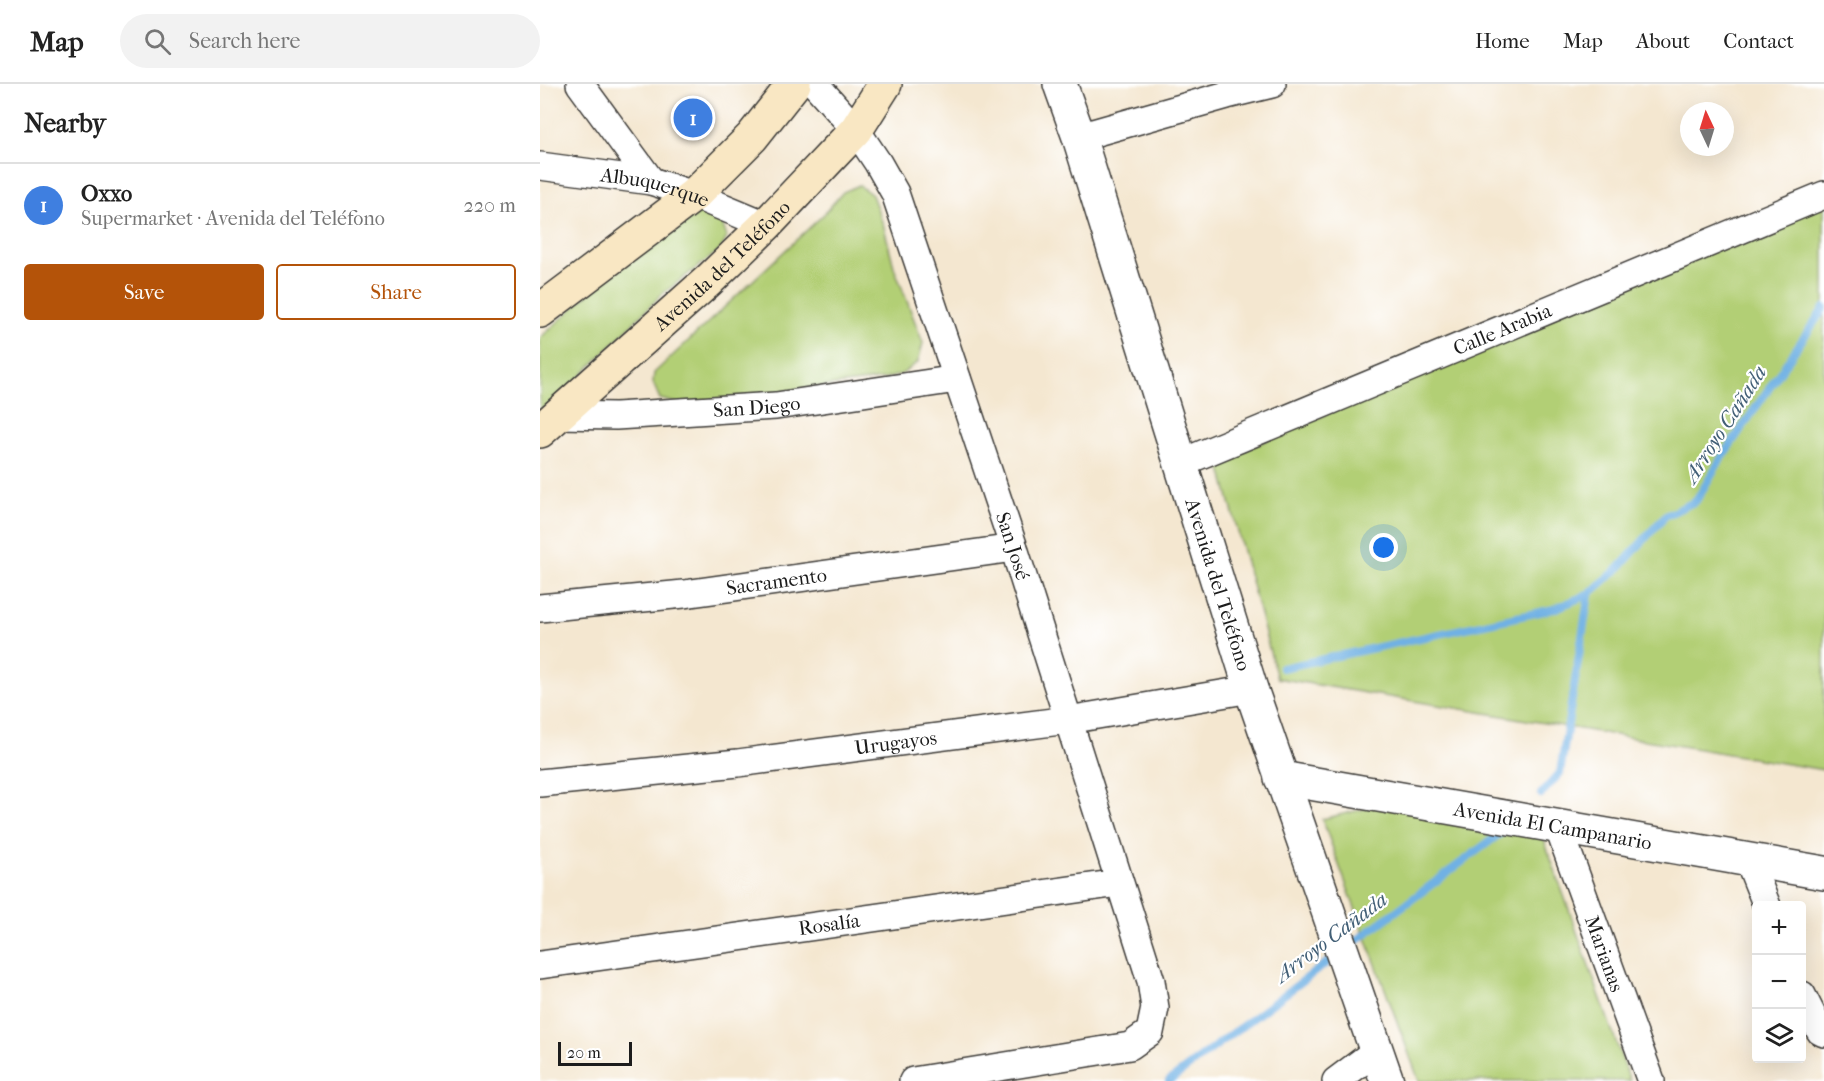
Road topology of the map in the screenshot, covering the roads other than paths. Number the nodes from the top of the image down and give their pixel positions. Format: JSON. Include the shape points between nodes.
{"nodes":[{"id":1,"x":580,"y":84,"type":"edge"},
{"id":2,"x":794,"y":84,"type":"edge"},
{"id":3,"x":815,"y":84,"type":"edge"},
{"id":4,"x":885,"y":84,"type":"edge"},
{"id":5,"x":1060,"y":84,"type":"edge"},
{"id":6,"x":1272,"y":84,"type":"edge"},
{"id":7,"x":1227,"y":89,"type":"edge"},
{"id":8,"x":856,"y":130,"type":"junction"},
{"id":9,"x":1079,"y":137,"type":"junction"},
{"id":10,"x":540,"y":166,"type":"edge"},
{"id":11,"x":651,"y":181,"type":"junction"},
{"id":12,"x":694,"y":195,"type":"junction"},
{"id":13,"x":1824,"y":195,"type":"edge"},
{"id":14,"x":766,"y":225,"type":"junction"},
{"id":15,"x":540,"y":311,"type":"edge"},
{"id":16,"x":957,"y":379,"type":"junction"},
{"id":17,"x":548,"y":423,"type":"edge"},
{"id":18,"x":1181,"y":463,"type":"junction"},
{"id":19,"x":1014,"y":548,"type":"junction"},
{"id":20,"x":540,"y":608,"type":"edge"},
{"id":21,"x":1251,"y":689,"type":"junction"},
{"id":22,"x":1068,"y":720,"type":"junction"},
{"id":23,"x":1281,"y":778,"type":"junction"},
{"id":24,"x":540,"y":783,"type":"edge"},
{"id":25,"x":1558,"y":826,"type":"junction"},
{"id":26,"x":1749,"y":861,"type":"junction"},
{"id":27,"x":1824,"y":873,"type":"edge"},
{"id":28,"x":1119,"y":883,"type":"junction"},
{"id":29,"x":1765,"y":901,"type":"edge"},
{"id":30,"x":540,"y":965,"type":"edge"},
{"id":31,"x":1806,"y":1003,"type":"edge"},
{"id":32,"x":1824,"y":1033,"type":"edge"},
{"id":33,"x":1376,"y":1051,"type":"junction"},
{"id":34,"x":913,"y":1081,"type":"edge"},
{"id":35,"x":1336,"y":1081,"type":"edge"},
{"id":36,"x":1387,"y":1081,"type":"edge"},
{"id":37,"x":1651,"y":1081,"type":"edge"}],
"edges":[{"from":1,"to":11,"type":"street"},
{"from":2,"to":12,"type":"main road","via":[[752,137]]},
{"from":3,"to":8,"type":"street","name":"San José"},
{"from":4,"to":8,"type":"main road","name":"Avenida del Teléfono"},
{"from":5,"to":9,"type":"street","name":"Avenida del Teléfono"},
{"from":6,"to":7,"type":"street"},
{"from":7,"to":9,"type":"street"},
{"from":8,"to":14,"type":"main road","name":"Avenida del Teléfono"},
{"from":8,"to":16,"type":"street","name":"San José","via":[[895,193]]},
{"from":9,"to":18,"type":"street","name":"Avenida del Teléfono"},
{"from":10,"to":11,"type":"street","name":"Albuquerque"},
{"from":11,"to":12,"type":"street","name":"Albuquerque"},
{"from":12,"to":14,"type":"street","name":"Albuquerque"},
{"from":12,"to":15,"type":"main road"},
{"from":13,"to":18,"type":"street","name":"Calle Arabia"},
{"from":14,"to":17,"type":"main road","name":"Avenida del Teléfono"},
{"from":16,"to":17,"type":"street","name":"San Diego","via":[[776,406]]},
{"from":16,"to":19,"type":"street","name":"San José"},
{"from":18,"to":21,"type":"street","name":"Avenida del Teléfono"},
{"from":19,"to":20,"type":"street","name":"Sacramento","via":[[684,594]]},
{"from":19,"to":22,"type":"street","name":"San José"},
{"from":21,"to":22,"type":"street","name":"Urugayos"},
{"from":21,"to":23,"type":"street","name":"Avenida del Teléfono"},
{"from":22,"to":24,"type":"street","name":"Urugayos","via":[[738,763]]},
{"from":22,"to":28,"type":"street","name":"San José"},
{"from":23,"to":25,"type":"street","name":"Avenida El Campanario"},
{"from":23,"to":33,"type":"street","name":"Avenida del Teléfono"},
{"from":25,"to":26,"type":"street","name":"Avenida El Campanario"},
{"from":25,"to":37,"type":"street","name":"Marianas"},
{"from":26,"to":27,"type":"street","name":"Avenida El Campanario"},
{"from":26,"to":29,"type":"street"},
{"from":28,"to":30,"type":"street","name":"Rosalía"},
{"from":28,"to":34,"type":"street","name":"San José","via":[[1151,981],[1155,1008],[1150,1032],[1130,1046]]},
{"from":31,"to":32,"type":"street"},
{"from":33,"to":35,"type":"street"},
{"from":33,"to":36,"type":"street","name":"Avenida del Teléfono"}]}
